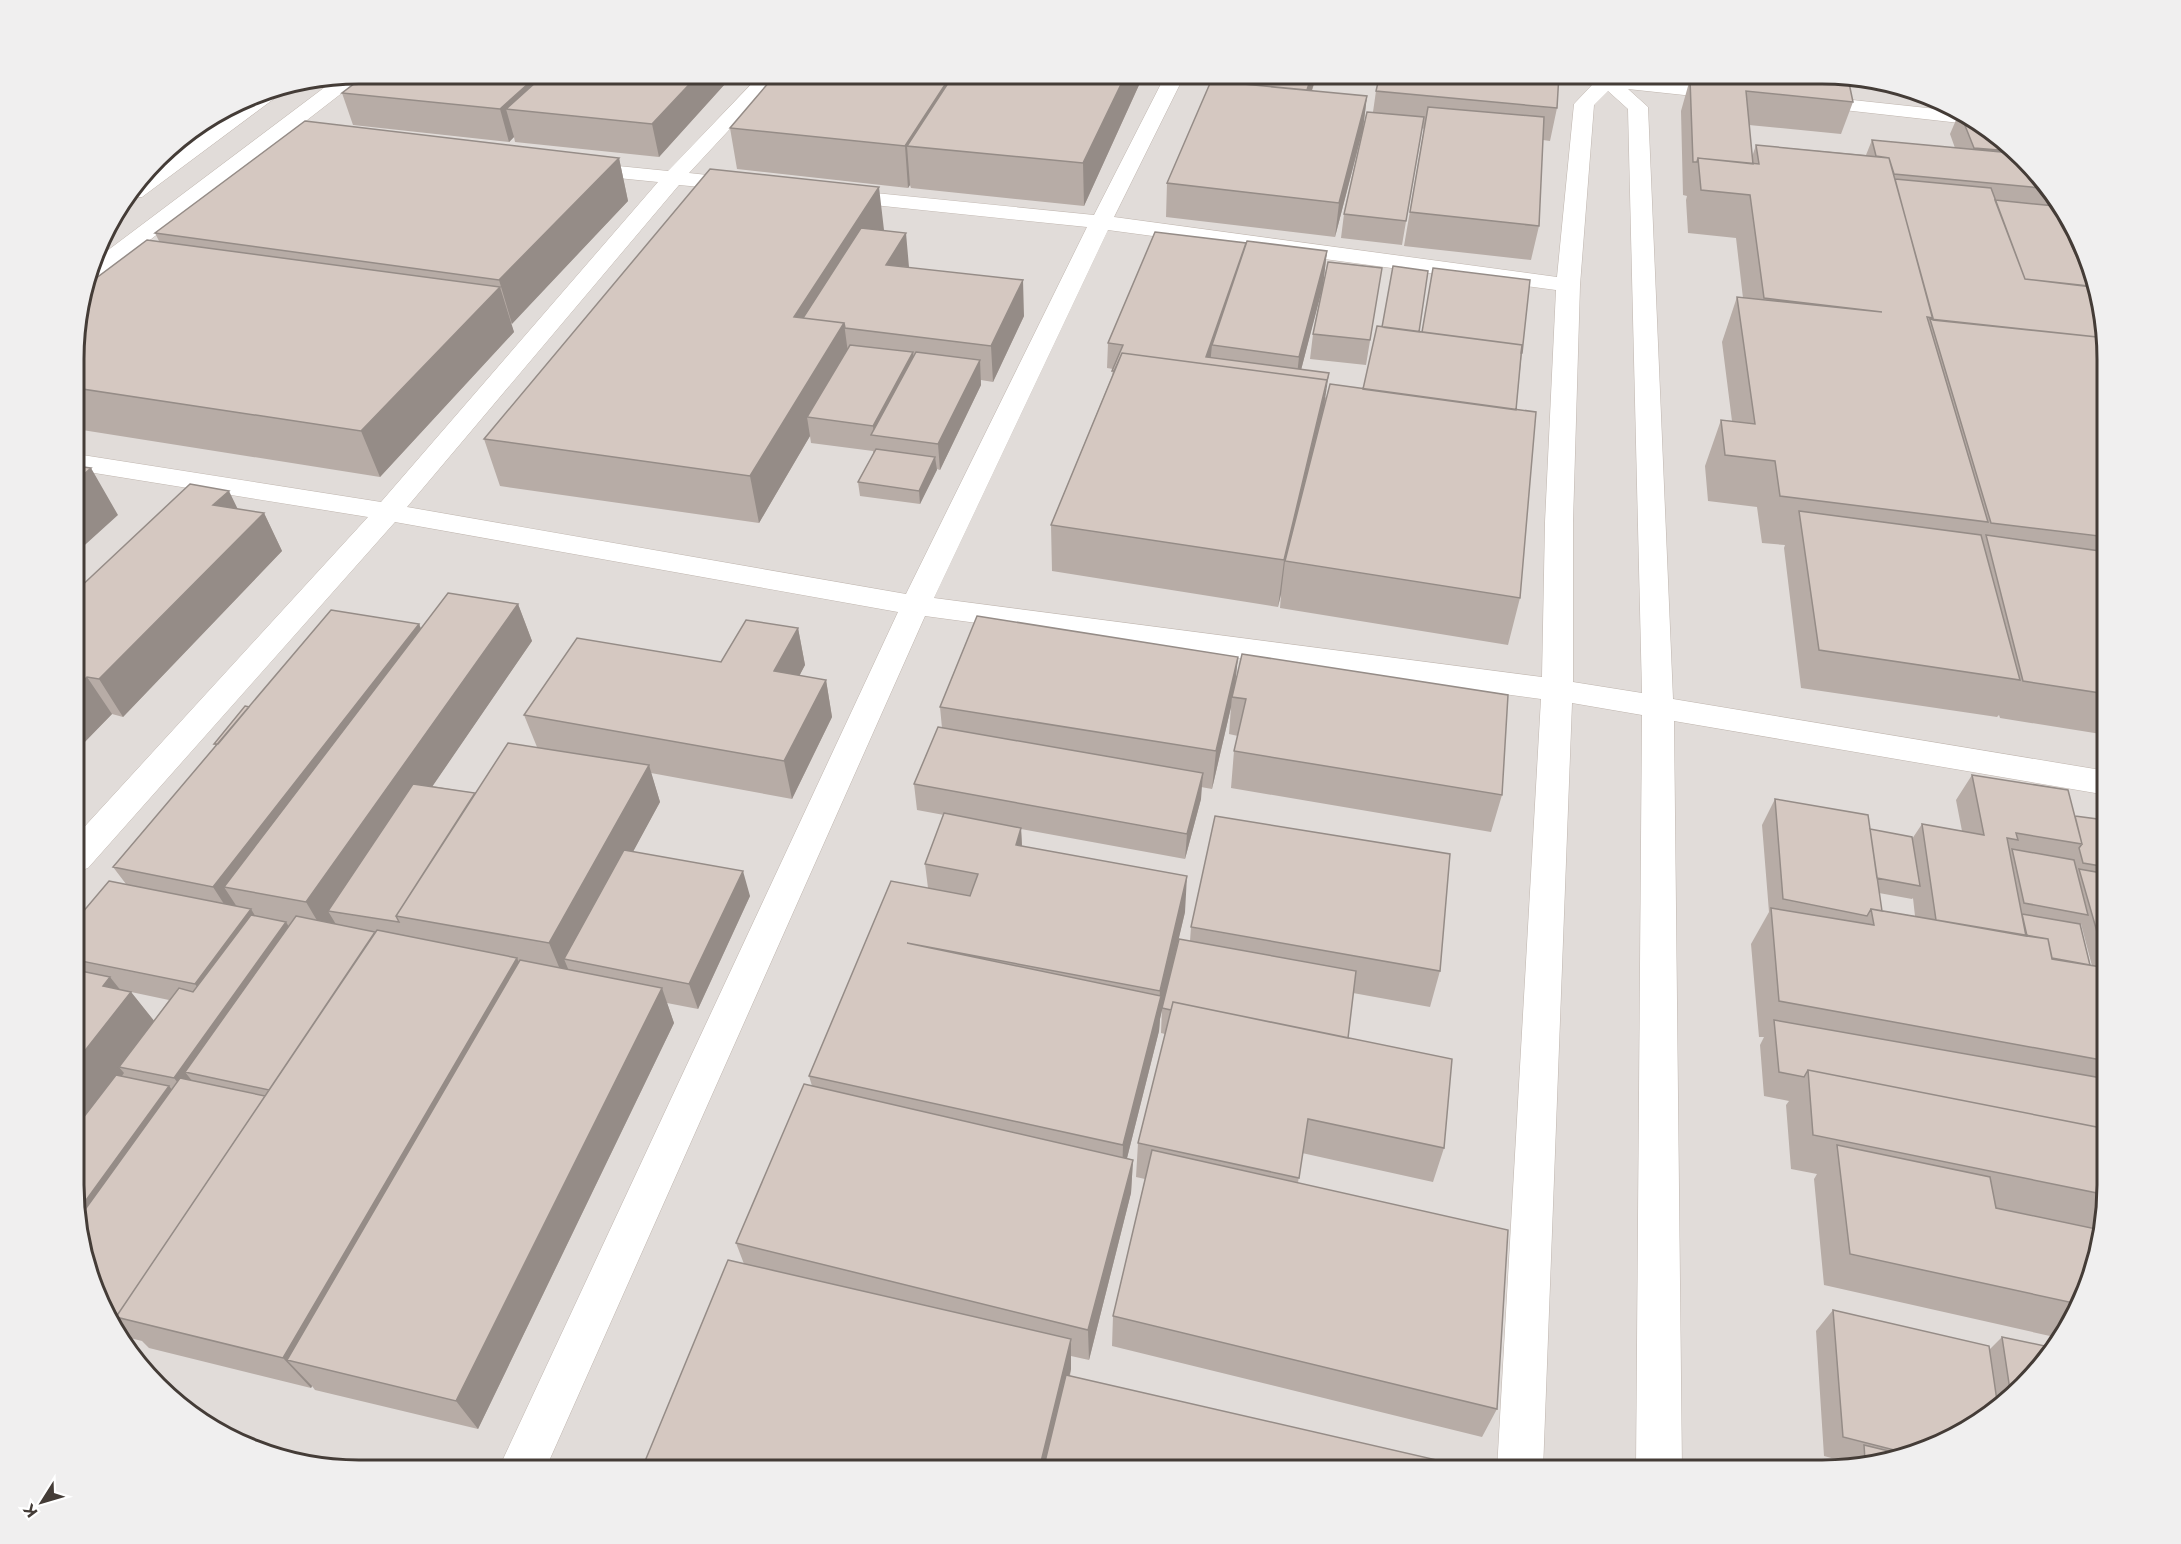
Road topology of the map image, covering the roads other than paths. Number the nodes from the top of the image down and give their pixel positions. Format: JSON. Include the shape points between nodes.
{"nodes":[{"id":1,"x":762,"y":84,"type":"edge"},
{"id":2,"x":1171,"y":84,"type":"edge"},
{"id":3,"x":1604,"y":84,"type":"edge"},
{"id":4,"x":1611,"y":84,"type":"edge"},
{"id":5,"x":1672,"y":84,"type":"edge"},
{"id":6,"x":340,"y":85,"type":"edge"},
{"id":7,"x":1746,"y":95,"type":"edge"},
{"id":8,"x":1793,"y":100,"type":"edge"},
{"id":9,"x":252,"y":106,"type":"edge"},
{"id":10,"x":1951,"y":116,"type":"edge"},
{"id":11,"x":206,"y":130,"type":"edge"},
{"id":12,"x":218,"y":131,"type":"junction"},
{"id":13,"x":272,"y":138,"type":"junction"},
{"id":14,"x":343,"y":145,"type":"edge"},
{"id":15,"x":555,"y":166,"type":"edge"},
{"id":16,"x":673,"y":178,"type":"junction"},
{"id":17,"x":150,"y":180,"type":"edge"},
{"id":18,"x":767,"y":188,"type":"edge"},
{"id":19,"x":815,"y":193,"type":"edge"},
{"id":20,"x":1099,"y":222,"type":"junction"},
{"id":21,"x":100,"y":267,"type":"edge"},
{"id":22,"x":1569,"y":285,"type":"junction"},
{"id":23,"x":84,"y":463,"type":"edge"},
{"id":24,"x":388,"y":512,"type":"junction"},
{"id":25,"x":915,"y":605,"type":"junction"},
{"id":26,"x":1557,"y":690,"type":"junction"},
{"id":27,"x":1658,"y":708,"type":"junction"},
{"id":28,"x":2097,"y":781,"type":"edge"},
{"id":29,"x":84,"y":850,"type":"edge"},
{"id":30,"x":526,"y":1460,"type":"edge"},
{"id":31,"x":1520,"y":1460,"type":"edge"},
{"id":32,"x":1659,"y":1460,"type":"edge"}],
"edges":[{"from":1,"to":16,"type":"street"},
{"from":2,"to":20,"type":"street"},
{"from":3,"to":22,"type":"street","via":[[1584,104]]},
{"from":4,"to":27,"type":"street","via":[[1638,106]]},
{"from":5,"to":7,"type":"street"},
{"from":6,"to":13,"type":"street"},
{"from":8,"to":10,"type":"street"},
{"from":9,"to":12,"type":"street"},
{"from":11,"to":12,"type":"street"},
{"from":12,"to":17,"type":"street"},
{"from":13,"to":14,"type":"street"},
{"from":13,"to":21,"type":"street"},
{"from":15,"to":16,"type":"street"},
{"from":16,"to":18,"type":"street"},
{"from":16,"to":24,"type":"street"},
{"from":19,"to":20,"type":"street"},
{"from":20,"to":22,"type":"street"},
{"from":20,"to":25,"type":"street"},
{"from":22,"to":26,"type":"street"},
{"from":23,"to":24,"type":"street"},
{"from":24,"to":25,"type":"street"},
{"from":24,"to":29,"type":"street"},
{"from":25,"to":26,"type":"street"},
{"from":25,"to":30,"type":"street"},
{"from":26,"to":27,"type":"street"},
{"from":26,"to":31,"type":"street"},
{"from":27,"to":28,"type":"street"},
{"from":27,"to":32,"type":"street"}]}
